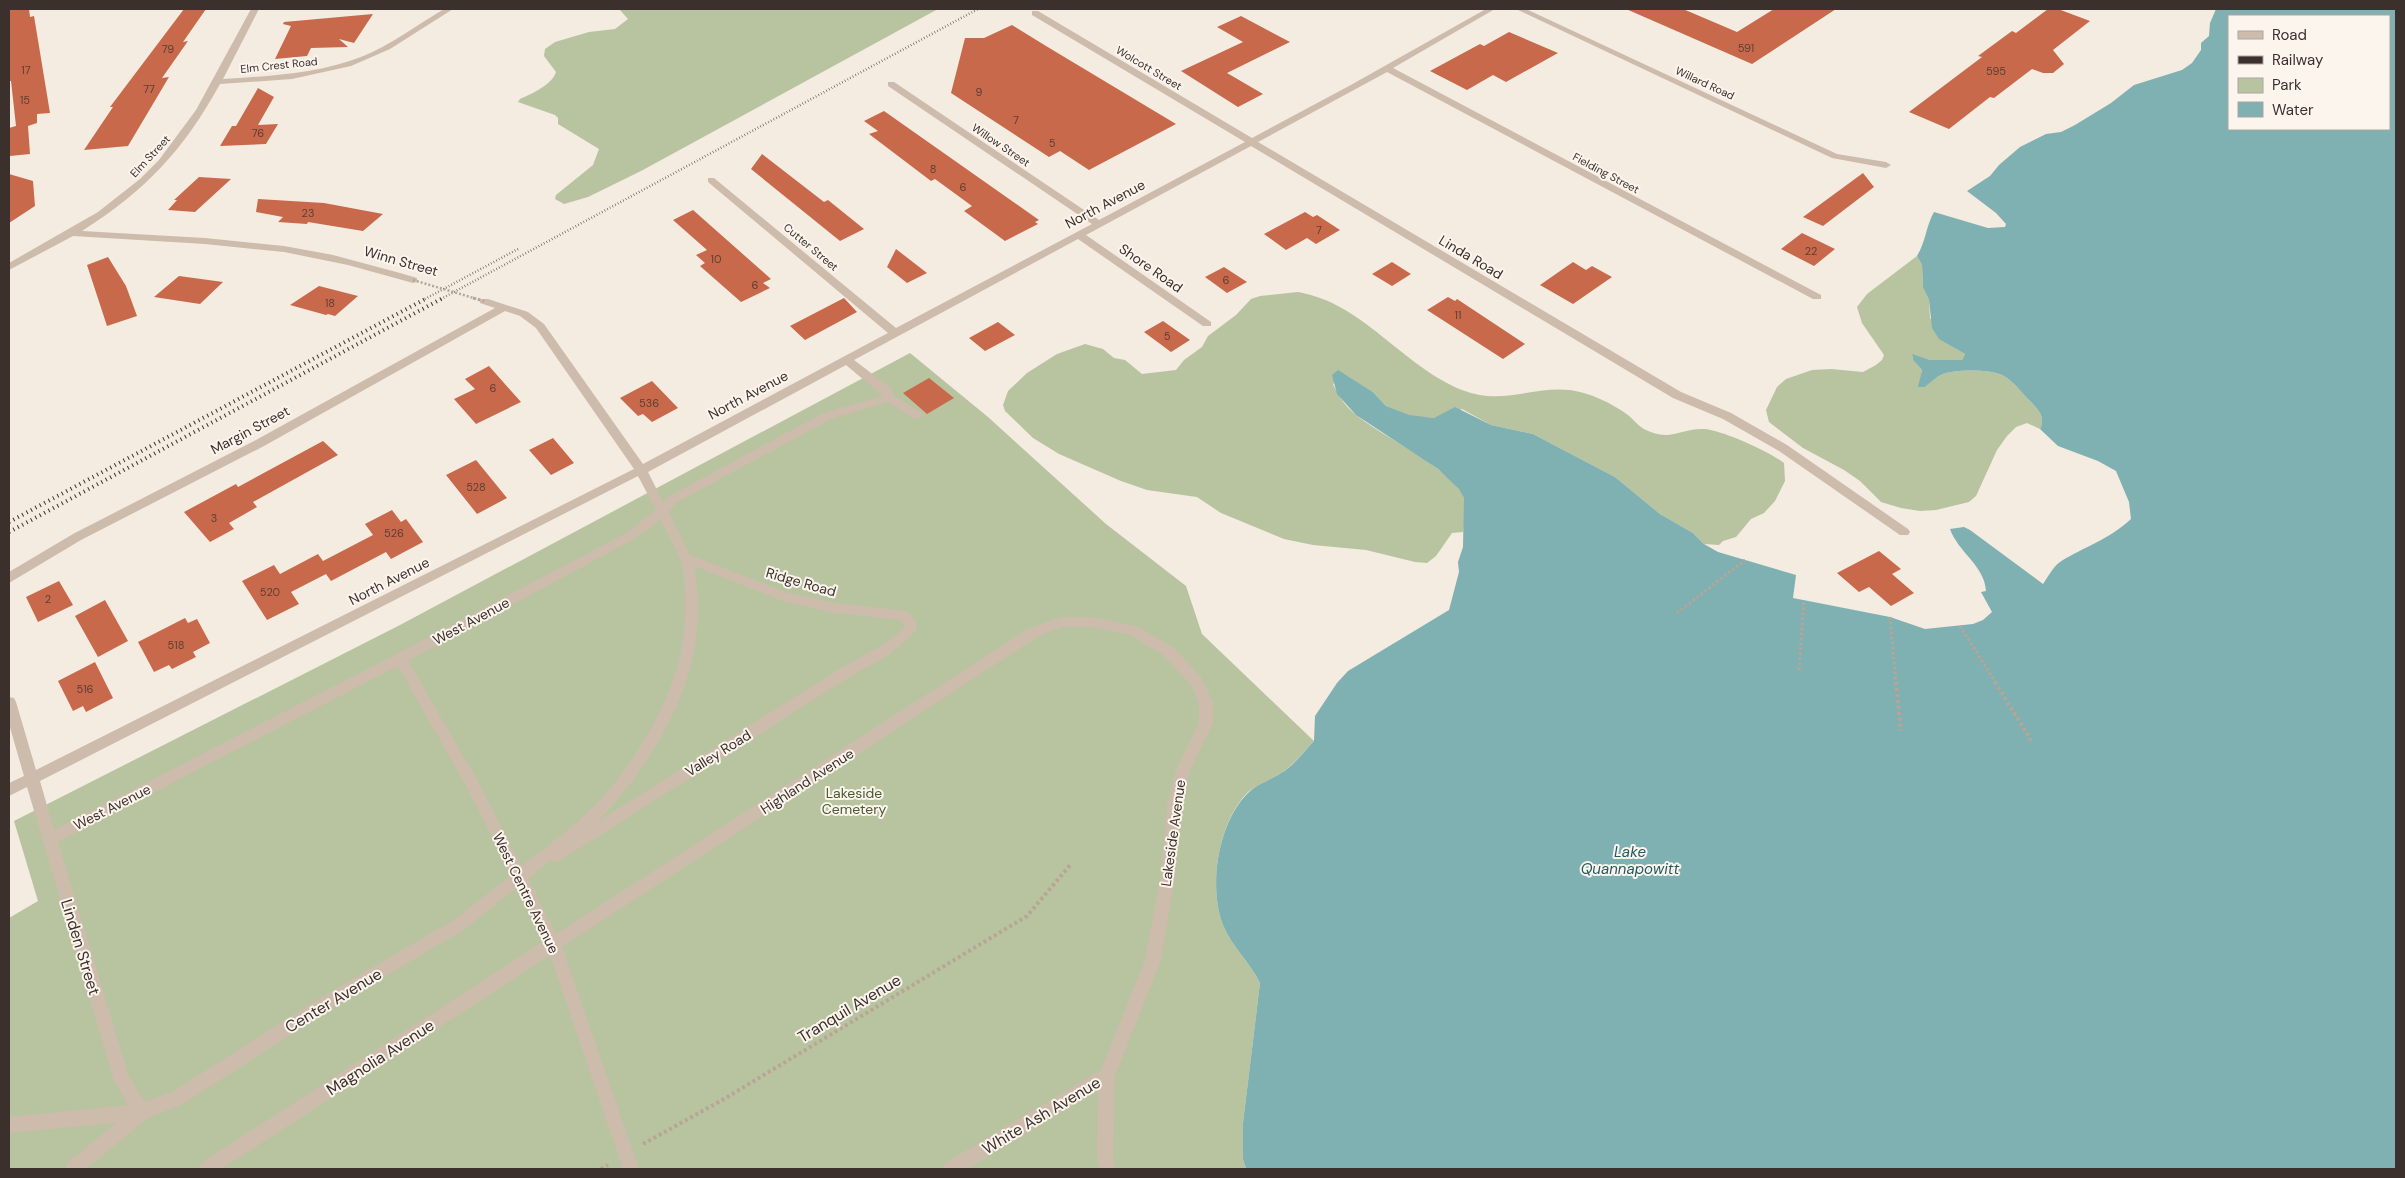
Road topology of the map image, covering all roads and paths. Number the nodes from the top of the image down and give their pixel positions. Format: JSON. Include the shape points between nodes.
{"nodes":[{"id":1,"x":255,"y":9,"type":"edge"},
{"id":2,"x":449,"y":9,"type":"edge"},
{"id":3,"x":1491,"y":9,"type":"edge"},
{"id":4,"x":1520,"y":9,"type":"edge"},
{"id":5,"x":1034,"y":13,"type":"dead end"},
{"id":6,"x":1386,"y":68,"type":"junction"},
{"id":7,"x":215,"y":82,"type":"junction"},
{"id":8,"x":891,"y":84,"type":"dead end"},
{"id":9,"x":1252,"y":142,"type":"junction"},
{"id":10,"x":1886,"y":165,"type":"dead end"},
{"id":11,"x":711,"y":180,"type":"dead end"},
{"id":12,"x":1099,"y":224,"type":"junction"},
{"id":13,"x":72,"y":233,"type":"junction"},
{"id":14,"x":1079,"y":235,"type":"junction"},
{"id":15,"x":9,"y":267,"type":"edge"},
{"id":16,"x":413,"y":280,"type":"joint"},
{"id":17,"x":1817,"y":298,"type":"dead end"},
{"id":18,"x":484,"y":301,"type":"joint"},
{"id":19,"x":505,"y":307,"type":"junction"},
{"id":20,"x":1207,"y":324,"type":"dead end"},
{"id":21,"x":896,"y":334,"type":"junction"},
{"id":22,"x":846,"y":359,"type":"junction"},
{"id":23,"x":888,"y":398,"type":"junction"},
{"id":24,"x":917,"y":415,"type":"dead end"},
{"id":25,"x":641,"y":470,"type":"junction"},
{"id":26,"x":662,"y":512,"type":"junction"},
{"id":27,"x":1904,"y":532,"type":"dead end"},
{"id":28,"x":686,"y":558,"type":"junction"},
{"id":29,"x":1745,"y":560,"type":"dead end"},
{"id":30,"x":9,"y":578,"type":"edge"},
{"id":31,"x":1804,"y":600,"type":"dead end"},
{"id":32,"x":1677,"y":613,"type":"dead end"},
{"id":33,"x":1890,"y":617,"type":"dead end"},
{"id":34,"x":910,"y":622,"type":"joint"},
{"id":35,"x":1062,"y":622,"type":"joint"},
{"id":36,"x":1960,"y":626,"type":"dead end"},
{"id":37,"x":400,"y":659,"type":"junction"},
{"id":38,"x":1799,"y":670,"type":"dead end"},
{"id":39,"x":9,"y":702,"type":"edge"},
{"id":40,"x":1901,"y":731,"type":"dead end"},
{"id":41,"x":2032,"y":742,"type":"dead end"},
{"id":42,"x":31,"y":779,"type":"junction"},
{"id":43,"x":9,"y":790,"type":"edge"},
{"id":44,"x":49,"y":840,"type":"junction"},
{"id":45,"x":1071,"y":864,"type":"dead end"},
{"id":46,"x":518,"y":878,"type":"junction"},
{"id":47,"x":553,"y":943,"type":"junction"},
{"id":48,"x":1107,"y":1076,"type":"junction"},
{"id":49,"x":142,"y":1112,"type":"junction"},
{"id":50,"x":9,"y":1125,"type":"edge"},
{"id":51,"x":626,"y":1153,"type":"junction"},
{"id":52,"x":73,"y":1169,"type":"edge"},
{"id":53,"x":207,"y":1169,"type":"edge"},
{"id":54,"x":631,"y":1169,"type":"edge"},
{"id":55,"x":951,"y":1169,"type":"edge"},
{"id":56,"x":1108,"y":1169,"type":"edge"}],
"edges":[{"from":1,"to":7,"type":"street","name":"Elm Street"},
{"from":2,"to":7,"type":"street","name":"Elm Crest Road","via":[[377,52],[344,66],[307,74]]},
{"from":3,"to":6,"type":"street","name":"North Avenue"},
{"from":4,"to":10,"type":"street","name":"Willard Road","via":[[1835,156]]},
{"from":5,"to":9,"type":"street","name":"Wolcott Street"},
{"from":6,"to":9,"type":"street","name":"North Avenue"},
{"from":6,"to":17,"type":"street","name":"Fielding Street"},
{"from":7,"to":13,"type":"street","name":"Elm Street","via":[[180,141],[161,164],[126,196]]},
{"from":8,"to":12,"type":"street","name":"Willow Street"},
{"from":9,"to":12,"type":"street","name":"North Avenue"},
{"from":9,"to":27,"type":"street","name":"Linda Road","via":[[1677,395],[1727,416],[1783,448]]},
{"from":11,"to":21,"type":"street","name":"Cutter Street"},
{"from":12,"to":14,"type":"street","name":"North Avenue"},
{"from":13,"to":15,"type":"street","name":"Elm Street"},
{"from":13,"to":16,"type":"street","name":"Winn Street","via":[[285,249]]},
{"from":14,"to":20,"type":"street","name":"Shore Road"},
{"from":14,"to":21,"type":"street","name":"North Avenue"},
{"from":16,"to":18,"type":"path","name":"Winn Street","bridge":true},
{"from":18,"to":19,"type":"street"},
{"from":19,"to":25,"type":"street","via":[[524,314],[540,326]]},
{"from":19,"to":30,"type":"street","name":"Margin Street","via":[[260,443],[77,537]]},
{"from":21,"to":22,"type":"street","name":"North Avenue"},
{"from":22,"to":23,"type":"street","via":[[888,392]]},
{"from":22,"to":25,"type":"street","name":"North Avenue"},
{"from":23,"to":24,"type":"street"},
{"from":23,"to":26,"type":"street","name":"West Avenue","via":[[827,416],[672,500]]},
{"from":25,"to":26,"type":"street"},
{"from":25,"to":42,"type":"street","name":"North Avenue"},
{"from":26,"to":28,"type":"street"},
{"from":26,"to":37,"type":"street","name":"West Avenue","via":[[630,536]]},
{"from":28,"to":34,"type":"street","name":"Ridge Road","via":[[783,596],[834,608],[903,615]]},
{"from":28,"to":46,"type":"street","via":[[691,582],[692,625],[686,662],[658,730],[611,797],[584,825]]},
{"from":29,"to":32,"type":"path"},
{"from":31,"to":38,"type":"path"},
{"from":33,"to":40,"type":"path"},
{"from":34,"to":46,"type":"street","name":"Valley Road","via":[[910,631],[884,651]]},
{"from":35,"to":47,"type":"street","name":"Highland Avenue","via":[[1034,632]]},
{"from":35,"to":48,"type":"street","name":"Lakeside Avenue","via":[[1092,622],[1134,631],[1169,652],[1196,681],[1206,702],[1206,724],[1183,770],[1174,806],[1168,876],[1153,960]]},
{"from":36,"to":41,"type":"path"},
{"from":37,"to":44,"type":"street","name":"West Avenue"},
{"from":37,"to":46,"type":"street","name":"West Centre Avenue","via":[[470,780]]},
{"from":39,"to":42,"type":"street","name":"Linden Street"},
{"from":42,"to":43,"type":"street","name":"North Avenue"},
{"from":42,"to":44,"type":"street","name":"Linden Street"},
{"from":44,"to":49,"type":"street","name":"Linden Street","via":[[122,1081]]},
{"from":45,"to":51,"type":"path","name":"Tranquil Avenue","via":[[1027,916],[724,1099]]},
{"from":46,"to":47,"type":"street","name":"West Centre Avenue"},
{"from":46,"to":49,"type":"street","name":"Center Avenue","via":[[460,924],[326,1003],[177,1098]]},
{"from":47,"to":51,"type":"street","name":"West Centre Avenue"},
{"from":47,"to":53,"type":"street","name":"Magnolia Avenue"},
{"from":48,"to":55,"type":"street","name":"White Ash Avenue"},
{"from":48,"to":56,"type":"street"},
{"from":49,"to":50,"type":"street","name":"Center Avenue"},
{"from":49,"to":52,"type":"street","name":"Center Avenue"},
{"from":51,"to":54,"type":"street","name":"West Centre Avenue"}]}
